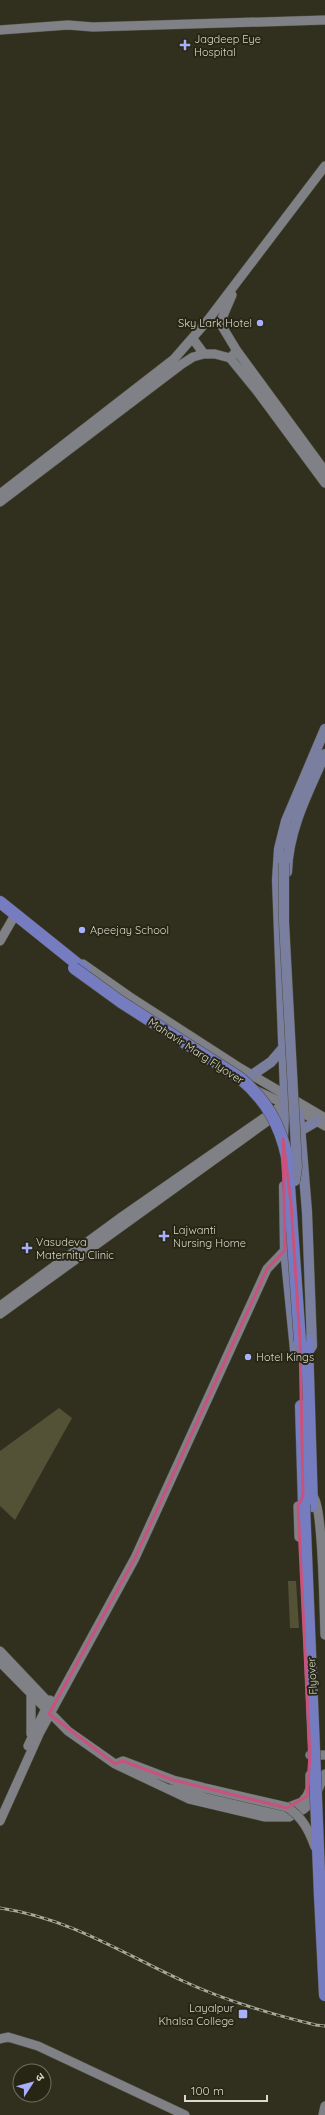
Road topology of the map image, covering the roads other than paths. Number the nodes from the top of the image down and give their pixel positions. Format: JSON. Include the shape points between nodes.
{"nodes":[{"id":1,"x":325,"y":20,"type":"edge"},
{"id":2,"x":0,"y":30,"type":"edge"},
{"id":3,"x":325,"y":166,"type":"edge"},
{"id":4,"x":237,"y":284,"type":"junction"},
{"id":5,"x":208,"y":320,"type":"junction"},
{"id":6,"x":220,"y":323,"type":"junction"},
{"id":7,"x":193,"y":339,"type":"junction"},
{"id":8,"x":237,"y":351,"type":"junction"},
{"id":9,"x":204,"y":354,"type":"junction"},
{"id":10,"x":230,"y":358,"type":"junction"},
{"id":11,"x":325,"y":471,"type":"edge"},
{"id":12,"x":325,"y":483,"type":"edge"},
{"id":13,"x":0,"y":494,"type":"edge"},
{"id":14,"x":0,"y":502,"type":"edge"},
{"id":15,"x":325,"y":729,"type":"edge"},
{"id":16,"x":325,"y":754,"type":"edge"},
{"id":17,"x":286,"y":859,"type":"junction"},
{"id":18,"x":0,"y":902,"type":"edge"},
{"id":19,"x":0,"y":911,"type":"edge"},
{"id":20,"x":14,"y":918,"type":"junction"},
{"id":21,"x":0,"y":941,"type":"edge"},
{"id":22,"x":73,"y":965,"type":"junction"},
{"id":23,"x":283,"y":1048,"type":"junction"},
{"id":24,"x":252,"y":1075,"type":"junction"},
{"id":25,"x":285,"y":1094,"type":"junction"},
{"id":26,"x":291,"y":1107,"type":"junction"},
{"id":27,"x":322,"y":1122,"type":"edge"},
{"id":28,"x":300,"y":1130,"type":"junction"},
{"id":29,"x":295,"y":1181,"type":"junction"},
{"id":30,"x":286,"y":1250,"type":"junction"},
{"id":31,"x":0,"y":1306,"type":"edge"},
{"id":32,"x":0,"y":1314,"type":"edge"},
{"id":33,"x":303,"y":1348,"type":"junction"},
{"id":34,"x":308,"y":1500,"type":"junction"},
{"id":35,"x":325,"y":1636,"type":"edge"},
{"id":36,"x":0,"y":1651,"type":"edge"},
{"id":37,"x":0,"y":1662,"type":"edge"},
{"id":38,"x":31,"y":1696,"type":"junction"},
{"id":39,"x":49,"y":1708,"type":"junction"},
{"id":40,"x":31,"y":1737,"type":"junction"},
{"id":41,"x":310,"y":1755,"type":"junction"},
{"id":42,"x":325,"y":1755,"type":"edge"},
{"id":43,"x":115,"y":1764,"type":"junction"},
{"id":44,"x":325,"y":1774,"type":"edge"},
{"id":45,"x":170,"y":1790,"type":"junction"},
{"id":46,"x":0,"y":1809,"type":"edge"},
{"id":47,"x":0,"y":1821,"type":"edge"},
{"id":48,"x":325,"y":1833,"type":"edge"},
{"id":49,"x":319,"y":1856,"type":"junction"},
{"id":50,"x":325,"y":1995,"type":"edge"},
{"id":51,"x":0,"y":2039,"type":"edge"},
{"id":52,"x":325,"y":2106,"type":"edge"},
{"id":53,"x":185,"y":2115,"type":"edge"},
{"id":54,"x":323,"y":2115,"type":"edge"}],
"edges":[{"from":1,"to":2,"type":"street","via":[[93,27],[68,25]]},
{"from":3,"to":4,"type":"street"},
{"from":4,"to":5,"type":"street"},
{"from":4,"to":6,"type":"street"},
{"from":5,"to":6,"type":"street"},
{"from":5,"to":7,"type":"street"},
{"from":6,"to":8,"type":"street"},
{"from":7,"to":9,"type":"street"},
{"from":7,"to":13,"type":"street","via":[[162,369]]},
{"from":8,"to":10,"type":"street"},
{"from":8,"to":11,"type":"street"},
{"from":9,"to":10,"type":"street"},
{"from":9,"to":14,"type":"street","via":[[182,364]]},
{"from":10,"to":12,"type":"street"},
{"from":15,"to":23,"type":"main road","via":[[286,821],[279,849],[277,880]]},
{"from":16,"to":17,"type":"main road","via":[[293,830]]},
{"from":17,"to":26,"type":"main road"},
{"from":17,"to":29,"type":"main road","bridge":true,"via":[[284,922],[297,1167]]},
{"from":18,"to":20,"type":"highway"},
{"from":19,"to":20,"type":"highway"},
{"from":20,"to":21,"type":"street"},
{"from":20,"to":22,"type":"highway"},
{"from":22,"to":24,"type":"street","via":[[78,961]]},
{"from":22,"to":26,"type":"street","via":[[70,969],[86,982],[145,1023],[245,1085]]},
{"from":22,"to":29,"type":"highway","name":"Mahavir Marg Flyover","bridge":true,"via":[[254,1084],[283,1126],[290,1148]]},
{"from":22,"to":33,"type":"highway","name":"Mahavir Marg Flyover","bridge":true,"via":[[121,1002],[240,1078],[270,1110],[279,1129],[287,1157]]},
{"from":23,"to":24,"type":"main road","via":[[271,1062]]},
{"from":23,"to":25,"type":"main road"},
{"from":24,"to":25,"type":"street"},
{"from":25,"to":26,"type":"main road"},
{"from":25,"to":26,"type":"street"},
{"from":26,"to":27,"type":"street"},
{"from":26,"to":28,"type":"main road"},
{"from":26,"to":30,"type":"main road","via":[[283,1153]]},
{"from":26,"to":31,"type":"street","via":[[123,1216]]},
{"from":26,"to":32,"type":"street"},
{"from":27,"to":28,"type":"main road"},
{"from":28,"to":33,"type":"main road","via":[[307,1212],[312,1346]]},
{"from":29,"to":33,"type":"highway","name":"Mahavir Marg Flyover"},
{"from":30,"to":33,"type":"main road","via":[[295,1350]]},
{"from":30,"to":39,"type":"street","via":[[266,1269],[240,1325],[231,1334],[168,1478]]},
{"from":33,"to":34,"type":"highway"},
{"from":34,"to":35,"type":"street","via":[[317,1501]]},
{"from":34,"to":41,"type":"street","via":[[298,1506]]},
{"from":34,"to":48,"type":"highway","name":"Flyover"},
{"from":34,"to":49,"type":"highway","name":"Flyover","bridge":true},
{"from":36,"to":39,"type":"street"},
{"from":37,"to":38,"type":"street"},
{"from":38,"to":39,"type":"street"},
{"from":38,"to":40,"type":"street"},
{"from":39,"to":40,"type":"street"},
{"from":39,"to":43,"type":"street","via":[[68,1731]]},
{"from":39,"to":47,"type":"street"},
{"from":40,"to":46,"type":"street"},
{"from":41,"to":42,"type":"street"},
{"from":41,"to":45,"type":"street","via":[[310,1790],[307,1796],[302,1802],[281,1810],[266,1809],[193,1791]]},
{"from":43,"to":45,"type":"street"},
{"from":43,"to":49,"type":"street","name":"Flyover","bridge":true,"via":[[123,1761],[173,1780],[287,1807],[304,1823]]},
{"from":44,"to":45,"type":"street","via":[[313,1801],[289,1817],[265,1817],[189,1799]]},
{"from":49,"to":50,"type":"highway","name":"Flyover","bridge":true},
{"from":51,"to":53,"type":"street","via":[[8,2037],[38,2046]]},
{"from":52,"to":54,"type":"street"}]}
